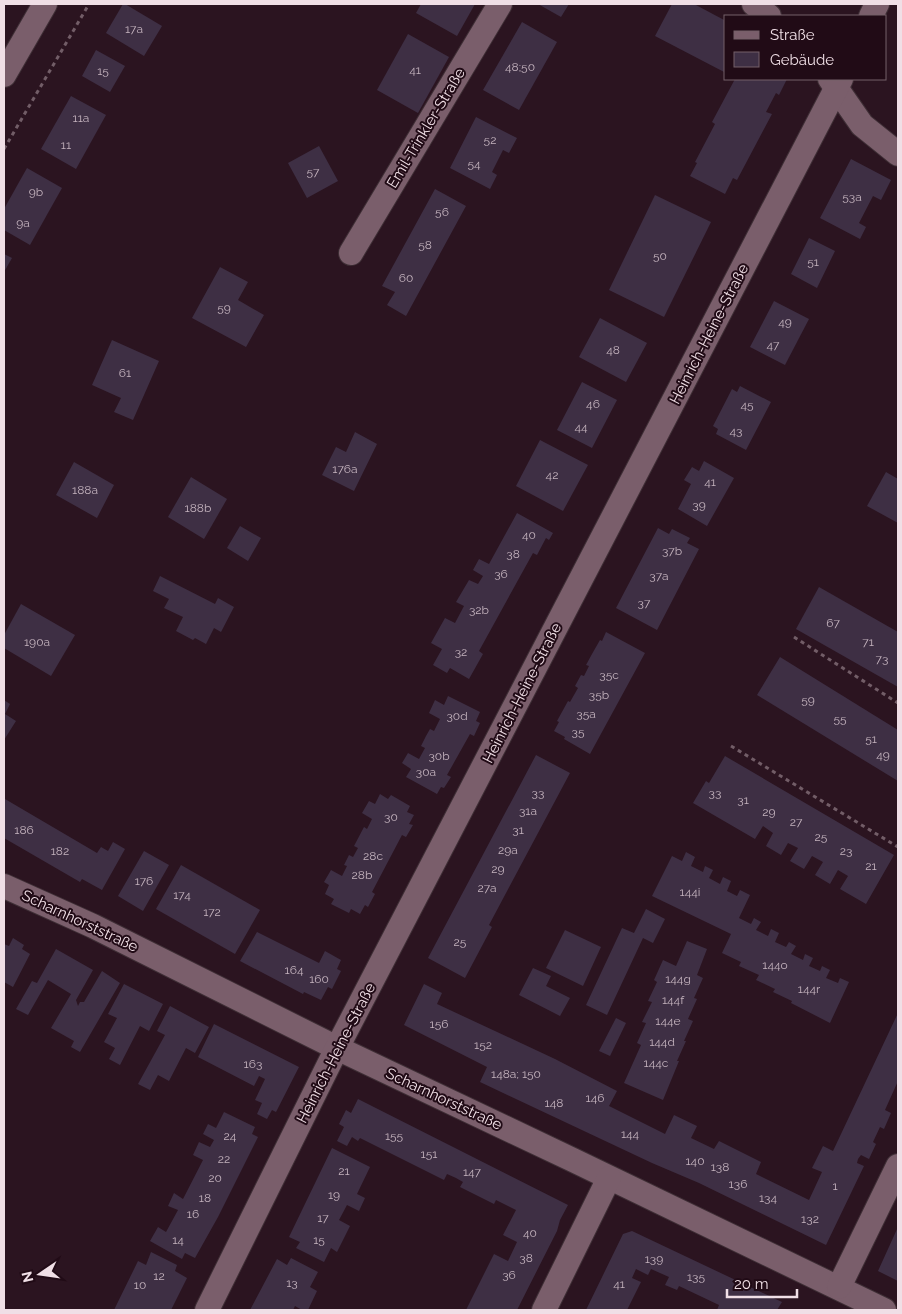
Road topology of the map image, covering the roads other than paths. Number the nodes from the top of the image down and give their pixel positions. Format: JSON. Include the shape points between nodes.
{"nodes":[{"id":1,"x":45,"y":4,"type":"edge"},
{"id":2,"x":500,"y":4,"type":"edge"},
{"id":3,"x":754,"y":4,"type":"edge"},
{"id":4,"x":767,"y":15,"type":"edge"},
{"id":5,"x":4,"y":76,"type":"edge"},
{"id":6,"x":836,"y":82,"type":"edge"},
{"id":7,"x":898,"y":154,"type":"edge"},
{"id":8,"x":351,"y":253,"type":"dead end"},
{"id":9,"x":4,"y":886,"type":"edge"},
{"id":10,"x":337,"y":1048,"type":"junction"},
{"id":11,"x":898,"y":1166,"type":"edge"},
{"id":12,"x":610,"y":1178,"type":"junction"},
{"id":13,"x":839,"y":1287,"type":"junction"},
{"id":14,"x":207,"y":1310,"type":"edge"},
{"id":15,"x":544,"y":1310,"type":"edge"},
{"id":16,"x":884,"y":1310,"type":"edge"}],
"edges":[{"from":1,"to":5,"type":"street"},
{"from":2,"to":8,"type":"street","name":"Emil-Trinkler-Straße"},
{"from":3,"to":4,"type":"street"},
{"from":6,"to":7,"type":"street","via":[[862,125]]},
{"from":6,"to":10,"type":"street","name":"Heinrich-Heine-Straße"},
{"from":9,"to":10,"type":"street","name":"Scharnhorststraße","via":[[92,926]]},
{"from":10,"to":12,"type":"street","name":"Scharnhorststraße"},
{"from":10,"to":14,"type":"street","name":"Heinrich-Heine-Straße"},
{"from":11,"to":13,"type":"street"},
{"from":12,"to":13,"type":"street","name":"Scharnhorststraße"},
{"from":12,"to":15,"type":"street"},
{"from":13,"to":16,"type":"street","name":"Scharnhorststraße"}]}
